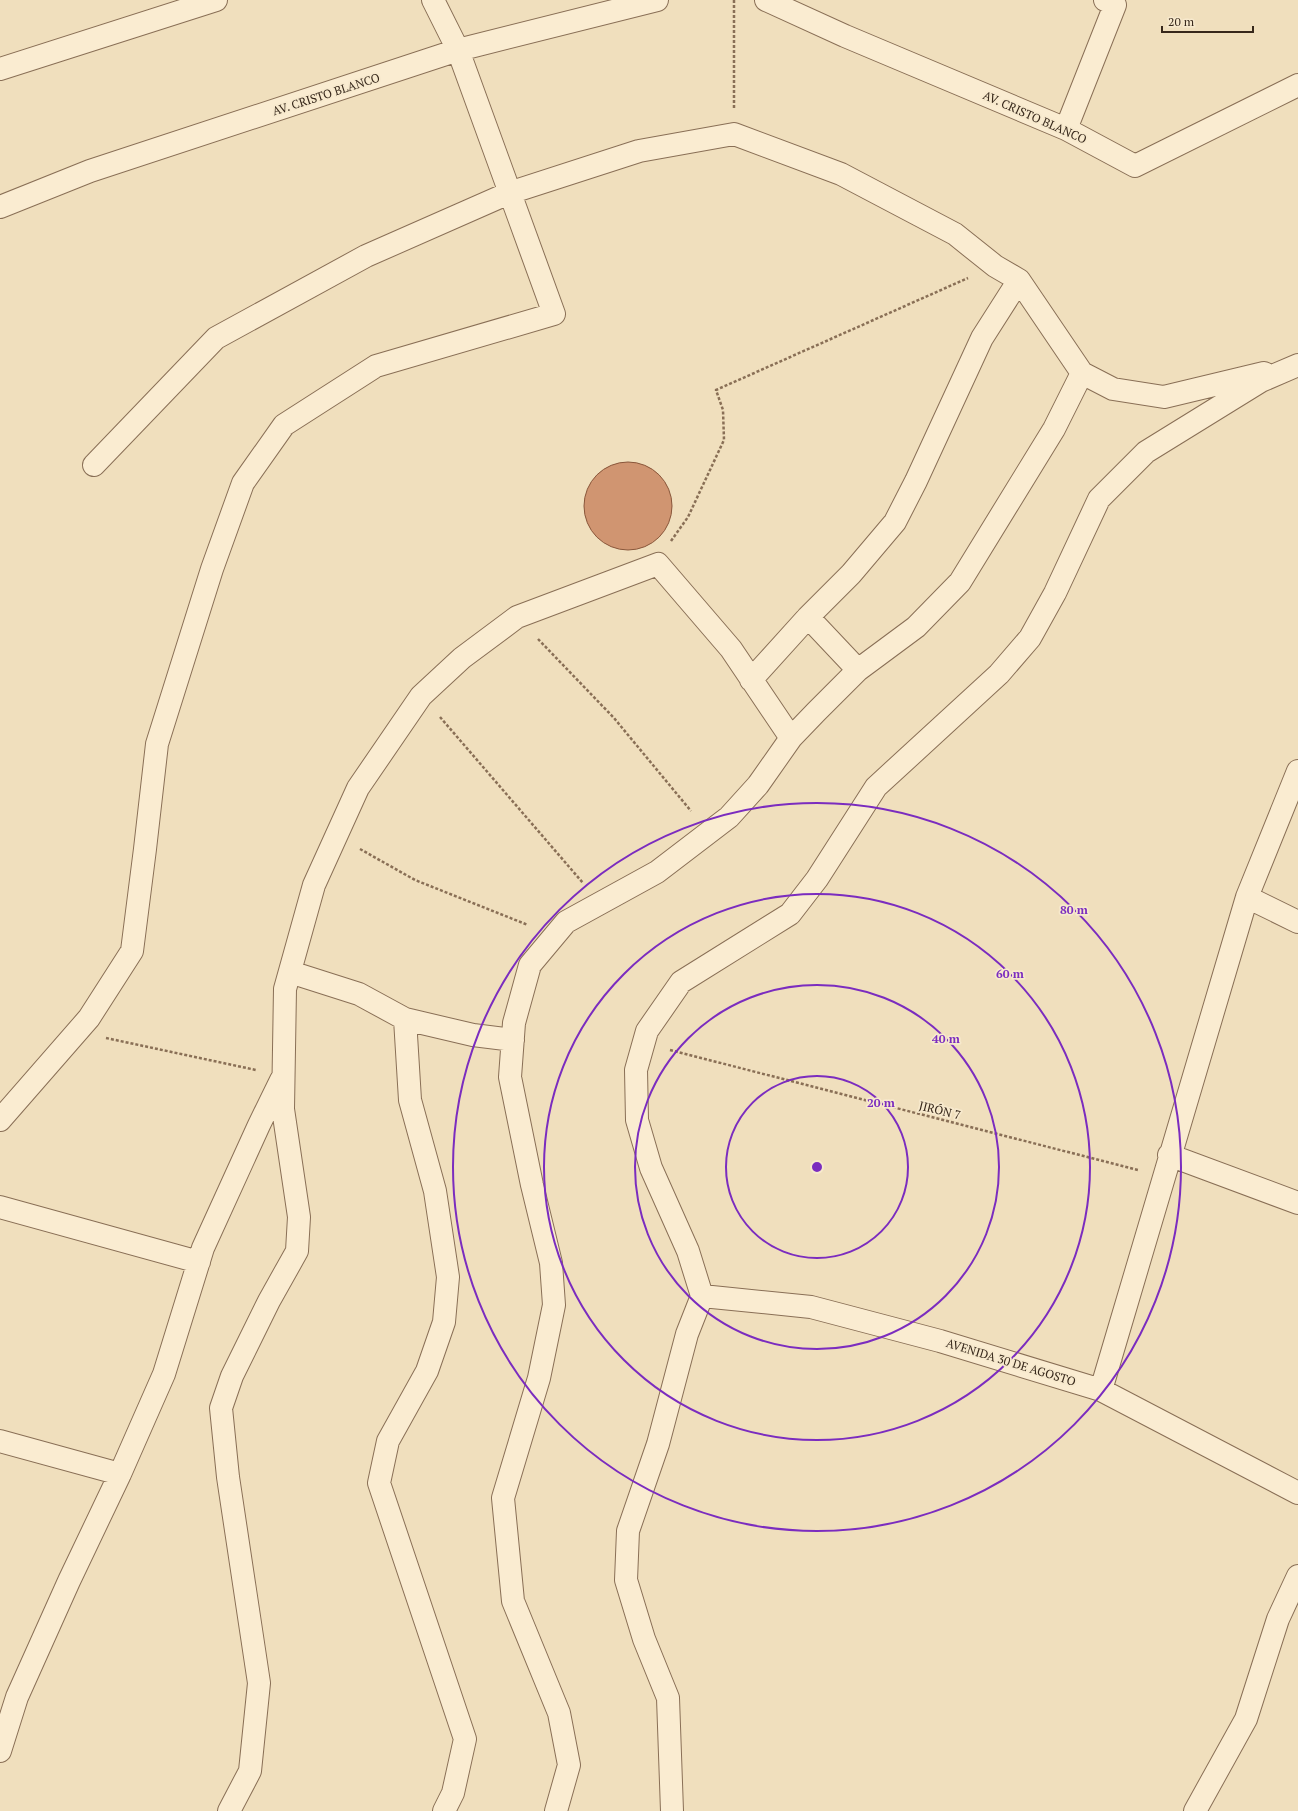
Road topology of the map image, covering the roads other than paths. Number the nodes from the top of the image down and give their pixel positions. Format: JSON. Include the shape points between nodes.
{"nodes":[{"id":1,"x":216,"y":0,"type":"edge"},
{"id":2,"x":433,"y":0,"type":"edge"},
{"id":3,"x":657,"y":0,"type":"edge"},
{"id":4,"x":766,"y":0,"type":"edge"},
{"id":5,"x":1105,"y":0,"type":"edge"},
{"id":6,"x":458,"y":50,"type":"junction"},
{"id":7,"x":0,"y":69,"type":"edge"},
{"id":8,"x":1298,"y":85,"type":"edge"},
{"id":9,"x":1066,"y":129,"type":"junction"},
{"id":10,"x":509,"y":193,"type":"junction"},
{"id":11,"x":0,"y":207,"type":"edge"},
{"id":12,"x":1019,"y":280,"type":"junction"},
{"id":13,"x":1297,"y":366,"type":"edge"},
{"id":14,"x":1082,"y":373,"type":"junction"},
{"id":15,"x":94,"y":465,"type":"dead end"},
{"id":16,"x":808,"y":617,"type":"junction"},
{"id":17,"x":858,"y":670,"type":"junction"},
{"id":18,"x":752,"y":680,"type":"junction"},
{"id":19,"x":791,"y":738,"type":"junction"},
{"id":20,"x":1298,"y":771,"type":"edge"},
{"id":21,"x":1247,"y":897,"type":"junction"},
{"id":22,"x":1298,"y":922,"type":"edge"},
{"id":23,"x":290,"y":972,"type":"junction"},
{"id":24,"x":405,"y":1019,"type":"junction"},
{"id":25,"x":513,"y":1040,"type":"junction"},
{"id":26,"x":284,"y":1076,"type":"junction"},
{"id":27,"x":0,"y":1120,"type":"edge"},
{"id":28,"x":1170,"y":1155,"type":"junction"},
{"id":29,"x":1298,"y":1203,"type":"edge"},
{"id":30,"x":0,"y":1207,"type":"edge"},
{"id":31,"x":199,"y":1262,"type":"junction"},
{"id":32,"x":702,"y":1296,"type":"junction"},
{"id":33,"x":1101,"y":1390,"type":"junction"},
{"id":34,"x":0,"y":1441,"type":"edge"},
{"id":35,"x":120,"y":1474,"type":"junction"},
{"id":36,"x":1298,"y":1493,"type":"edge"},
{"id":37,"x":1298,"y":1576,"type":"edge"},
{"id":38,"x":0,"y":1751,"type":"edge"},
{"id":39,"x":229,"y":1811,"type":"edge"},
{"id":40,"x":444,"y":1811,"type":"edge"},
{"id":41,"x":556,"y":1811,"type":"edge"},
{"id":42,"x":672,"y":1811,"type":"edge"},
{"id":43,"x":1195,"y":1811,"type":"edge"}],
"edges":[{"from":1,"to":7,"type":"street"},
{"from":2,"to":6,"type":"street"},
{"from":3,"to":6,"type":"street","name":"AV. CRISTO BLANCO"},
{"from":4,"to":9,"type":"street","name":"AV. CRISTO BLANCO"},
{"from":5,"to":9,"type":"street","via":[[1115,5]]},
{"from":6,"to":10,"type":"street"},
{"from":6,"to":11,"type":"street","name":"AV. CRISTO BLANCO","via":[[90,171]]},
{"from":8,"to":9,"type":"street","name":"AV. CRISTO BLANCO","via":[[1135,166]]},
{"from":10,"to":12,"type":"street","via":[[639,151],[734,134],[841,174],[955,234],[995,266]]},
{"from":10,"to":15,"type":"street","via":[[366,256],[216,338]]},
{"from":10,"to":27,"type":"street","via":[[554,314],[376,366],[284,425],[243,483],[212,569],[157,744],[132,951],[89,1018]]},
{"from":12,"to":14,"type":"street"},
{"from":12,"to":16,"type":"street","via":[[982,338],[895,522],[851,574]]},
{"from":13,"to":14,"type":"street","via":[[1164,397],[1113,389]]},
{"from":13,"to":32,"type":"street","via":[[1261,381],[1146,452],[1099,499],[1055,593],[1030,638],[999,674],[876,787],[817,880],[790,914],[681,982],[647,1031],[636,1070],[637,1120],[651,1168],[688,1251]]},
{"from":14,"to":17,"type":"street","via":[[1054,429],[960,582],[916,627]]},
{"from":16,"to":17,"type":"street"},
{"from":16,"to":18,"type":"street"},
{"from":17,"to":19,"type":"street"},
{"from":18,"to":19,"type":"street"},
{"from":18,"to":23,"type":"street","via":[[731,648],[658,564],[517,617],[462,658],[421,696],[358,788],[314,885]]},
{"from":19,"to":25,"type":"street","via":[[758,785],[729,817],[657,872],[566,922],[530,965],[514,1023]]},
{"from":20,"to":21,"type":"street"},
{"from":21,"to":22,"type":"street"},
{"from":21,"to":28,"type":"street"},
{"from":23,"to":24,"type":"street","via":[[359,994]]},
{"from":23,"to":26,"type":"street","via":[[285,989]]},
{"from":24,"to":25,"type":"street","via":[[474,1035]]},
{"from":24,"to":40,"type":"street","via":[[410,1100],[435,1191],[448,1277],[444,1322],[430,1364],[388,1441],[379,1483],[465,1739],[453,1792]]},
{"from":25,"to":41,"type":"street","via":[[510,1077],[551,1263],[554,1305],[539,1378],[503,1498],[513,1601],[559,1713],[569,1764]]},
{"from":26,"to":31,"type":"street","via":[[259,1125]]},
{"from":26,"to":39,"type":"street","via":[[283,1109],[299,1217],[297,1251],[235,1369],[221,1408],[228,1477],[259,1683],[250,1771]]},
{"from":28,"to":29,"type":"street"},
{"from":28,"to":33,"type":"street"},
{"from":30,"to":31,"type":"street"},
{"from":31,"to":35,"type":"street","via":[[164,1374]]},
{"from":32,"to":33,"type":"street","name":"AVENIDA 30 DE AGOSTO","via":[[811,1307],[940,1341]]},
{"from":32,"to":42,"type":"street","via":[[687,1334],[658,1444],[628,1532],[626,1580],[644,1639],[668,1698]]},
{"from":33,"to":36,"type":"street","name":"AVENIDA 30 DE AGOSTO"},
{"from":34,"to":35,"type":"street"},
{"from":35,"to":38,"type":"street","via":[[17,1697]]},
{"from":37,"to":43,"type":"street","via":[[1278,1619],[1246,1719]]}]}
